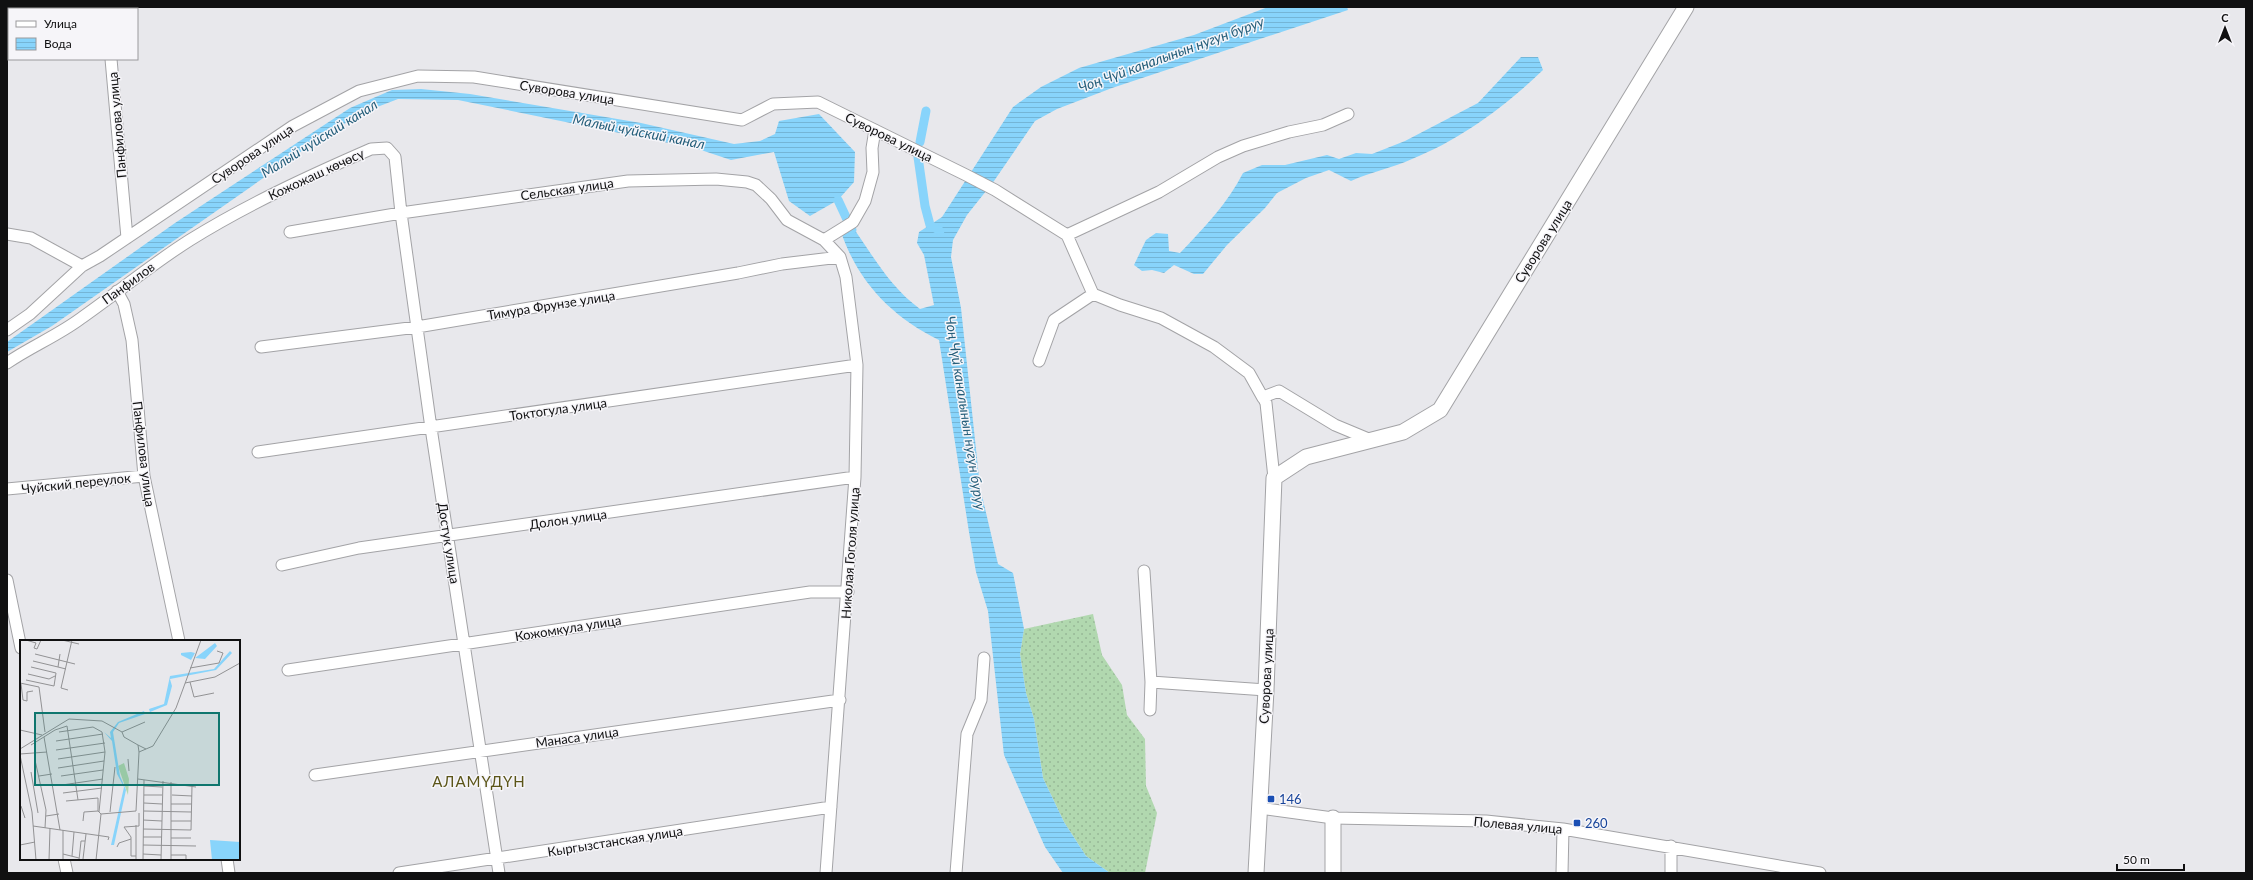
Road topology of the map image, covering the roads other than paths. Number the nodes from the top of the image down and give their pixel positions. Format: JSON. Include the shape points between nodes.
{"nodes":[{"id":1,"x":1686,"y":7,"type":"edge"},
{"id":2,"x":112,"y":60,"type":"edge"},
{"id":3,"x":1348,"y":114,"type":"dead end"},
{"id":4,"x":875,"y":130,"type":"junction"},
{"id":5,"x":250,"y":204,"type":"joint"},
{"id":6,"x":401,"y":213,"type":"junction"},
{"id":7,"x":290,"y":232,"type":"dead end"},
{"id":8,"x":7,"y":234,"type":"edge"},
{"id":9,"x":1067,"y":235,"type":"junction"},
{"id":10,"x":127,"y":238,"type":"junction"},
{"id":11,"x":824,"y":240,"type":"junction"},
{"id":12,"x":840,"y":257,"type":"junction"},
{"id":13,"x":82,"y":266,"type":"junction"},
{"id":14,"x":117,"y":291,"type":"junction"},
{"id":15,"x":1093,"y":294,"type":"junction"},
{"id":16,"x":417,"y":327,"type":"junction"},
{"id":17,"x":7,"y":330,"type":"edge"},
{"id":18,"x":261,"y":347,"type":"dead end"},
{"id":19,"x":1039,"y":361,"type":"dead end"},
{"id":20,"x":7,"y":363,"type":"edge"},
{"id":21,"x":857,"y":365,"type":"junction"},
{"id":22,"x":1262,"y":397,"type":"junction"},
{"id":23,"x":432,"y":428,"type":"junction"},
{"id":24,"x":1371,"y":440,"type":"junction"},
{"id":25,"x":258,"y":452,"type":"dead end"},
{"id":26,"x":144,"y":476,"type":"junction"},
{"id":27,"x":855,"y":477,"type":"junction"},
{"id":28,"x":1274,"y":478,"type":"junction"},
{"id":29,"x":7,"y":489,"type":"edge"},
{"id":30,"x":448,"y":537,"type":"junction"},
{"id":31,"x":282,"y":566,"type":"dead end"},
{"id":32,"x":1144,"y":571,"type":"dead end"},
{"id":33,"x":7,"y":580,"type":"edge"},
{"id":34,"x":848,"y":592,"type":"junction"},
{"id":35,"x":179,"y":640,"type":"edge"},
{"id":36,"x":20,"y":643,"type":"edge"},
{"id":37,"x":464,"y":644,"type":"junction"},
{"id":38,"x":984,"y":658,"type":"dead end"},
{"id":39,"x":288,"y":670,"type":"dead end"},
{"id":40,"x":1151,"y":682,"type":"junction"},
{"id":41,"x":1266,"y":690,"type":"junction"},
{"id":42,"x":840,"y":700,"type":"junction"},
{"id":43,"x":1150,"y":710,"type":"dead end"},
{"id":44,"x":481,"y":751,"type":"junction"},
{"id":45,"x":315,"y":775,"type":"dead end"},
{"id":46,"x":831,"y":807,"type":"junction"},
{"id":47,"x":1259,"y":808,"type":"junction"},
{"id":48,"x":1333,"y":818,"type":"junction"},
{"id":49,"x":1563,"y":829,"type":"junction"},
{"id":50,"x":1671,"y":846,"type":"junction"},
{"id":51,"x":497,"y":859,"type":"junction"},
{"id":52,"x":64,"y":860,"type":"edge"},
{"id":53,"x":227,"y":860,"type":"edge"},
{"id":54,"x":67,"y":873,"type":"edge"},
{"id":55,"x":229,"y":873,"type":"edge"},
{"id":56,"x":399,"y":873,"type":"edge"},
{"id":57,"x":499,"y":873,"type":"edge"},
{"id":58,"x":826,"y":873,"type":"edge"},
{"id":59,"x":956,"y":873,"type":"edge"},
{"id":60,"x":1256,"y":873,"type":"edge"},
{"id":61,"x":1333,"y":873,"type":"edge"},
{"id":62,"x":1562,"y":873,"type":"edge"},
{"id":63,"x":1671,"y":873,"type":"edge"},
{"id":64,"x":1820,"y":873,"type":"edge"}],
"edges":[{"from":1,"to":24,"type":"street","name":"Суворова улица","via":[[1440,410],[1403,432]]},
{"from":2,"to":10,"type":"street","name":"Панфилова улица"},
{"from":3,"to":9,"type":"street","via":[[1323,125],[1243,146],[1218,157],[1159,192]]},
{"from":4,"to":9,"type":"street","name":"Суворова улица","via":[[996,190]]},
{"from":4,"to":10,"type":"street","name":"Суворова улица","via":[[818,102],[773,104],[742,120],[474,76],[418,76],[359,91],[293,126]]},
{"from":4,"to":11,"type":"street","via":[[872,148],[873,172],[865,201],[852,222]]},
{"from":5,"to":6,"type":"street","name":"Кожожаш көчөсү","via":[[371,149],[387,148],[395,157]]},
{"from":5,"to":14,"type":"street","name":"Панфилов","via":[[190,240]]},
{"from":6,"to":7,"type":"street","name":"Сельская улица"},
{"from":6,"to":11,"type":"street","name":"Сельская улица","via":[[628,181],[734,180],[756,186],[771,199],[786,220]]},
{"from":6,"to":16,"type":"street","name":"Достук улица"},
{"from":8,"to":13,"type":"street","via":[[31,238]]},
{"from":9,"to":15,"type":"street"},
{"from":10,"to":13,"type":"street","name":"Суворова улица"},
{"from":11,"to":12,"type":"street","name":"Николая Гоголя улица"},
{"from":12,"to":16,"type":"street","name":"Тимура Фрунзе улица","via":[[782,264]]},
{"from":12,"to":21,"type":"street","name":"Николая Гоголя улица","via":[[846,277]]},
{"from":13,"to":17,"type":"street","name":"Суворова улица","via":[[30,314]]},
{"from":14,"to":20,"type":"street","name":"Панфилов","via":[[79,320]]},
{"from":14,"to":26,"type":"street","name":"Панфилова улица","via":[[124,304],[132,340]]},
{"from":15,"to":19,"type":"street","via":[[1054,320]]},
{"from":15,"to":22,"type":"street","name":"Суворова улица","via":[[1160,318],[1214,347],[1249,373]]},
{"from":16,"to":18,"type":"street","name":"Тимура Фрунзе улица"},
{"from":16,"to":23,"type":"street","name":"Достук улица"},
{"from":21,"to":23,"type":"street","name":"Токтогула улица"},
{"from":21,"to":27,"type":"street","name":"Николая Гоголя улица"},
{"from":22,"to":24,"type":"street","via":[[1278,391],[1335,425]]},
{"from":22,"to":28,"type":"street","name":"Суворова улица","via":[[1266,403]]},
{"from":23,"to":25,"type":"street","name":"Токтогула улица"},
{"from":23,"to":30,"type":"street","name":"Достук улица"},
{"from":24,"to":28,"type":"street","name":"Суворова улица","via":[[1306,457]]},
{"from":26,"to":29,"type":"street","name":"Чуйский переулок"},
{"from":26,"to":35,"type":"street","name":"Панфилова улица"},
{"from":27,"to":30,"type":"street","name":"Долон улица"},
{"from":27,"to":34,"type":"street","name":"Николая Гоголя улица"},
{"from":28,"to":41,"type":"street","name":"Суворова улица"},
{"from":30,"to":31,"type":"street","name":"Долон улица","via":[[359,548]]},
{"from":30,"to":37,"type":"street","name":"Достук улица"},
{"from":32,"to":40,"type":"street"},
{"from":33,"to":36,"type":"street"},
{"from":34,"to":37,"type":"street","name":"Кожомкула улица","via":[[810,592]]},
{"from":34,"to":42,"type":"street","name":"Николая Гоголя улица"},
{"from":37,"to":39,"type":"street","name":"Кожомкула улица"},
{"from":37,"to":44,"type":"street","name":"Достук улица"},
{"from":38,"to":59,"type":"street","via":[[981,700],[967,734]]},
{"from":40,"to":41,"type":"street"},
{"from":40,"to":43,"type":"street"},
{"from":41,"to":47,"type":"street","name":"Суворова улица"},
{"from":42,"to":44,"type":"street","name":"Манаса улица"},
{"from":42,"to":46,"type":"street","name":"Николая Гоголя улица"},
{"from":44,"to":45,"type":"street","name":"Манаса улица"},
{"from":44,"to":51,"type":"street","name":"Достук улица"},
{"from":46,"to":51,"type":"street","name":"Кыргызстанская улица"},
{"from":46,"to":58,"type":"street","name":"Николая Гоголя улица"},
{"from":47,"to":48,"type":"street","name":"Полевая улица"},
{"from":47,"to":60,"type":"street","name":"Суворова улица"},
{"from":48,"to":49,"type":"street","name":"Полевая улица","via":[[1486,821]]},
{"from":48,"to":61,"type":"street"},
{"from":49,"to":50,"type":"street","name":"Полевая улица"},
{"from":49,"to":62,"type":"street"},
{"from":50,"to":63,"type":"street"},
{"from":50,"to":64,"type":"street","name":"Полевая улица"},
{"from":51,"to":56,"type":"street","name":"Кыргызстанская улица"},
{"from":51,"to":57,"type":"street","name":"Достук улица"},
{"from":52,"to":54,"type":"street"},
{"from":53,"to":55,"type":"street"}]}
